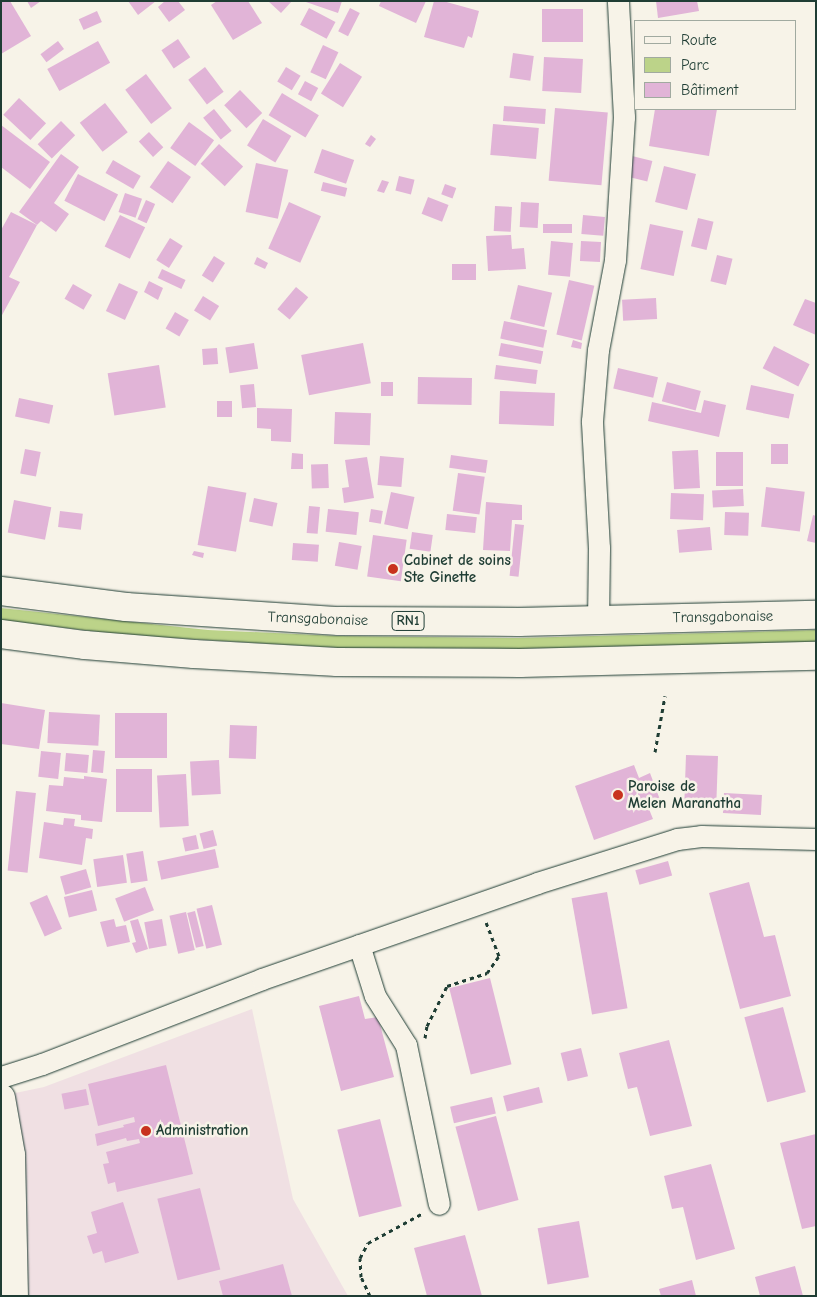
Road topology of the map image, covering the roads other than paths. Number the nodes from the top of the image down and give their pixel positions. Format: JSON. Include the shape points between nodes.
{"nodes":[{"id":1,"x":618,"y":1,"type":"edge"},
{"id":2,"x":1,"y":591,"type":"edge"},
{"id":3,"x":816,"y":615,"type":"edge"},
{"id":4,"x":598,"y":620,"type":"junction"},
{"id":5,"x":1,"y":634,"type":"edge"},
{"id":6,"x":816,"y":656,"type":"edge"},
{"id":7,"x":816,"y":839,"type":"edge"},
{"id":8,"x":359,"y":945,"type":"junction"},
{"id":9,"x":1,"y":1077,"type":"edge"},
{"id":10,"x":1,"y":1098,"type":"edge"},
{"id":11,"x":439,"y":1204,"type":"road end"},
{"id":12,"x":14,"y":1296,"type":"edge"}],
"edges":[{"from":1,"to":4,"type":"street","via":[[624,117],[620,183],[615,260],[598,350],[592,421],[599,548]]},
{"from":2,"to":4,"type":"main road","name":"Transgabonaise","number":"RN1","via":[[126,607],[273,618],[339,621]]},
{"from":3,"to":4,"type":"main road","name":"Transgabonaise","number":"RN1"},
{"from":5,"to":6,"type":"main road","via":[[85,645],[337,662],[520,663]]},
{"from":7,"to":8,"type":"street","via":[[701,836],[677,839]]},
{"from":8,"to":9,"type":"street"},
{"from":8,"to":11,"type":"street","via":[[375,996],[406,1045]]},
{"from":10,"to":12,"type":"main road","via":[[11,1155]]}]}
